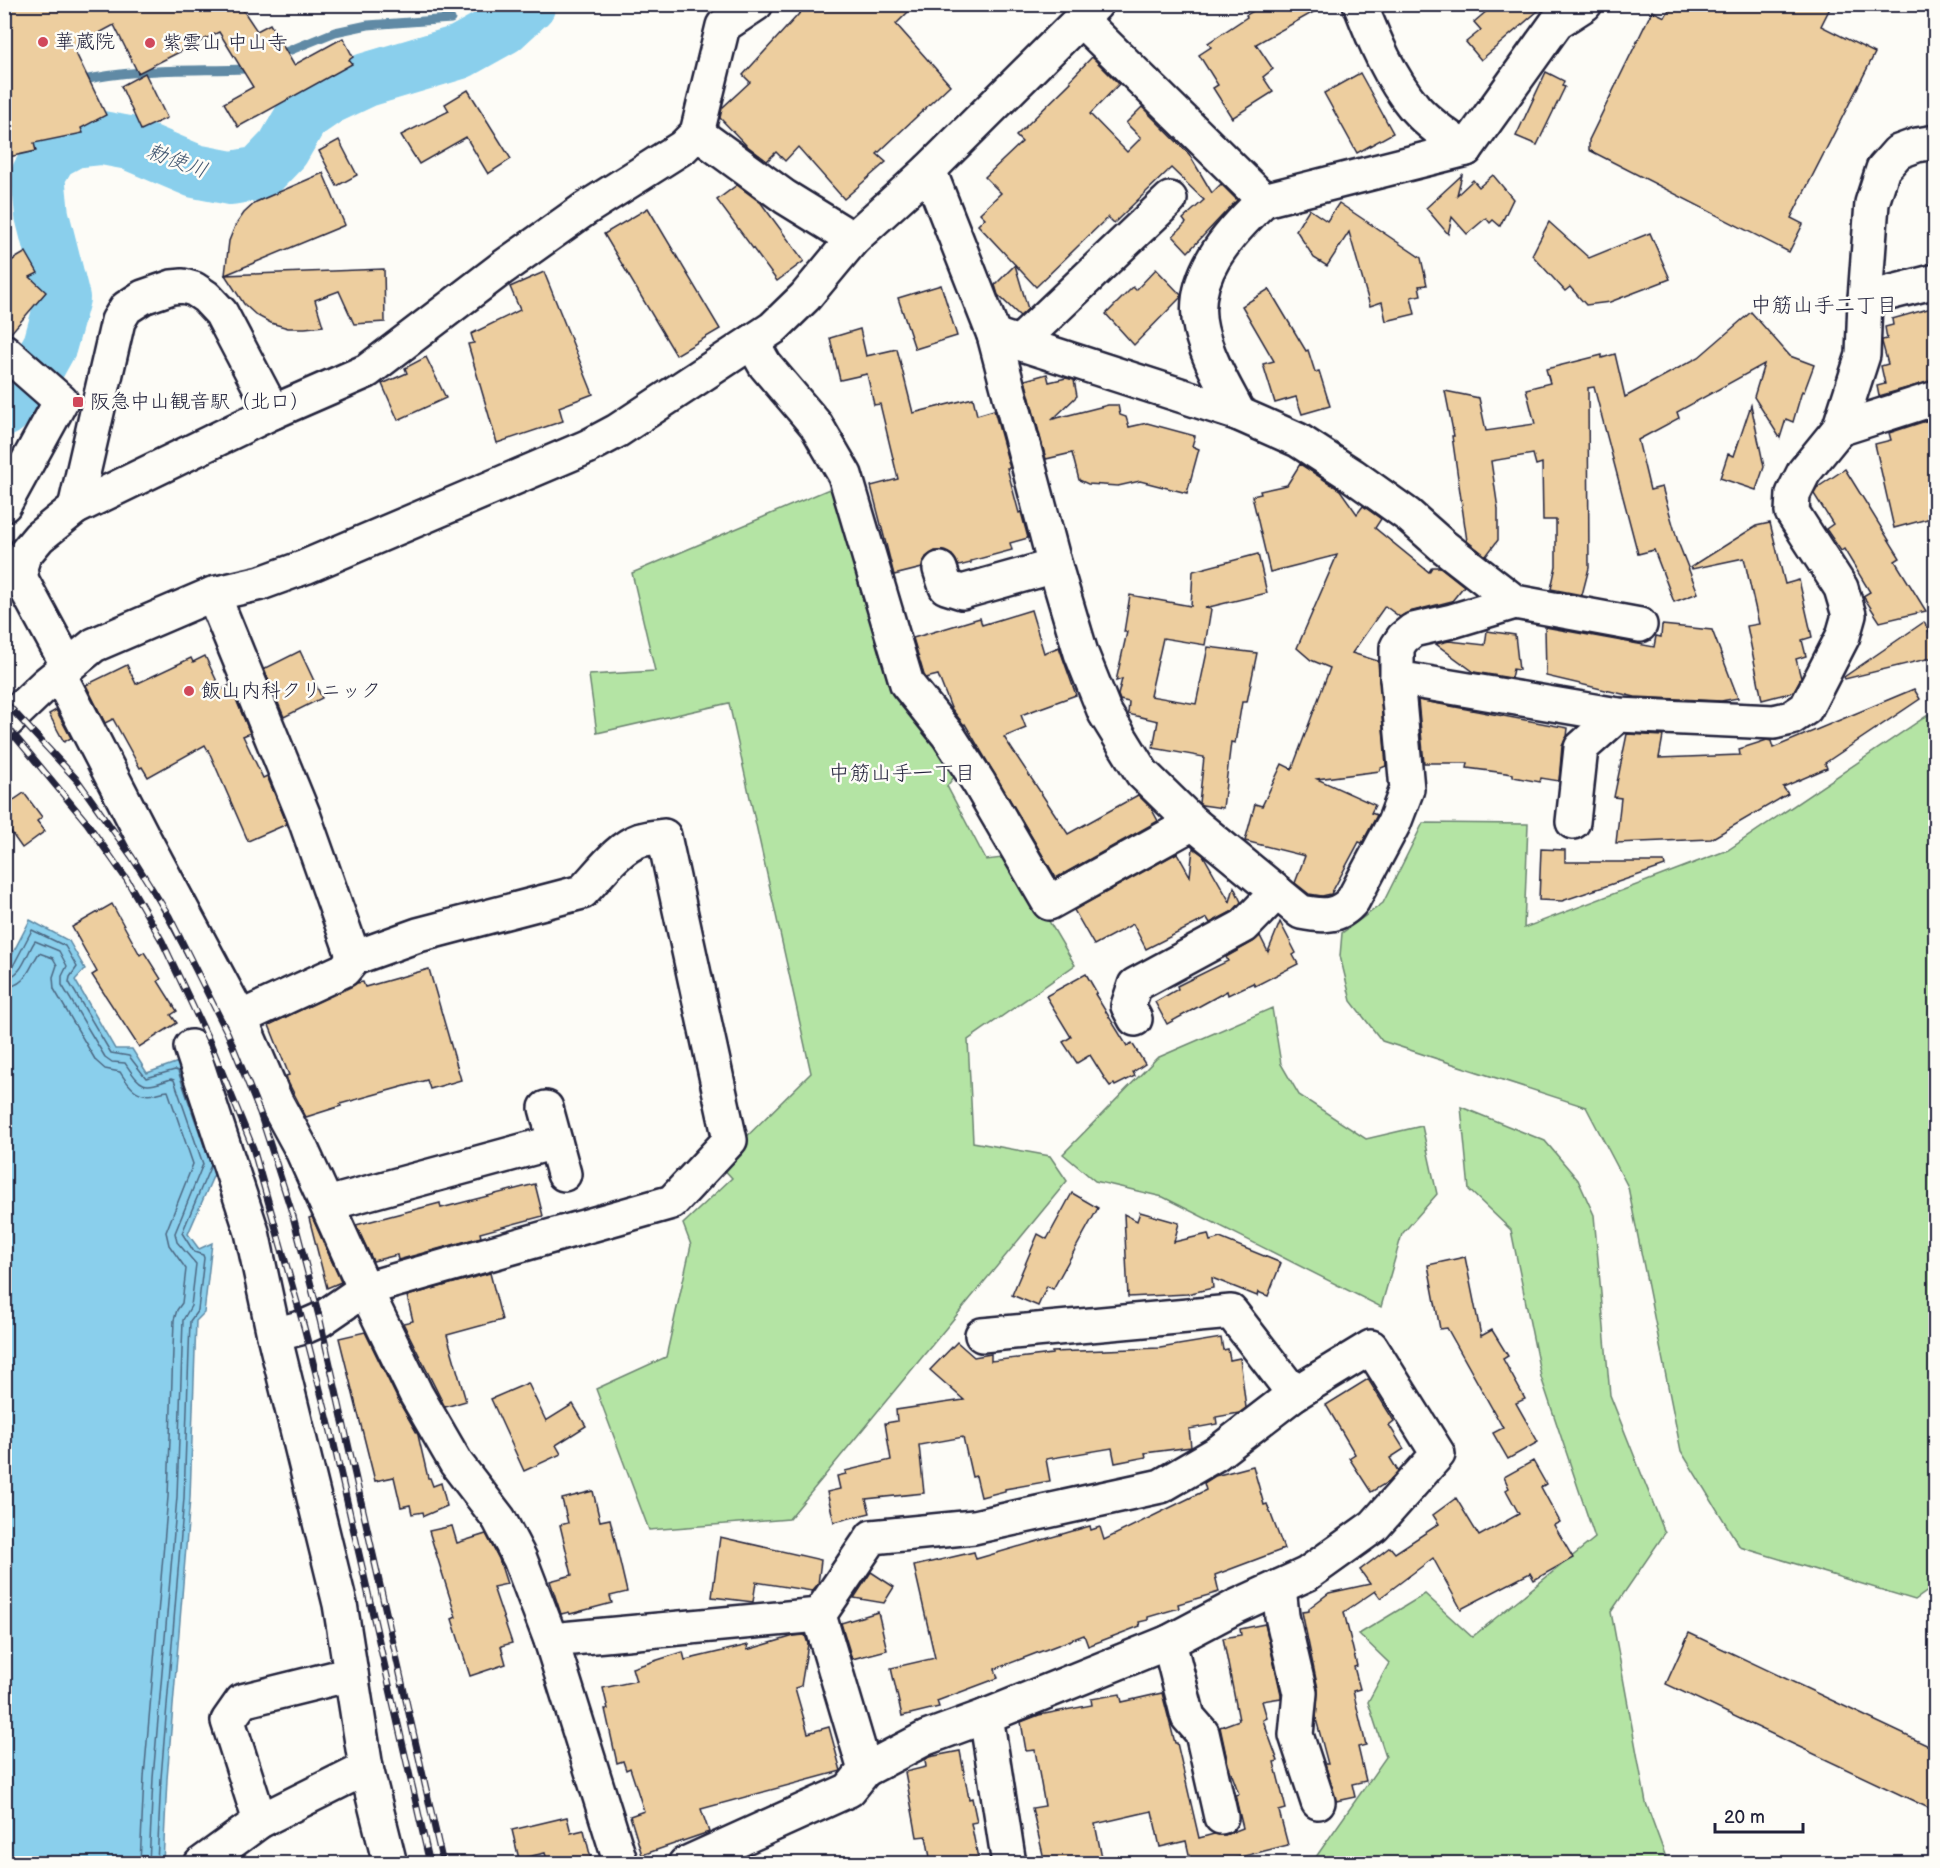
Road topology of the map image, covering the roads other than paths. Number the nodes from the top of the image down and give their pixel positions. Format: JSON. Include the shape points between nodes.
{"nodes":[{"id":1,"x":756,"y":4,"type":"edge"},
{"id":2,"x":1359,"y":4,"type":"edge"},
{"id":3,"x":1585,"y":4,"type":"edge"},
{"id":4,"x":1088,"y":12,"type":"edge"},
{"id":5,"x":697,"y":133,"type":"junction"},
{"id":6,"x":1935,"y":142,"type":"edge"},
{"id":7,"x":1466,"y":150,"type":"junction"},
{"id":8,"x":930,"y":170,"type":"junction"},
{"id":9,"x":1170,"y":199,"type":"dead end"},
{"id":10,"x":1264,"y":200,"type":"junction"},
{"id":11,"x":853,"y":239,"type":"junction"},
{"id":12,"x":1935,"y":281,"type":"edge"},
{"id":13,"x":1865,"y":299,"type":"junction"},
{"id":14,"x":1006,"y":339,"type":"junction"},
{"id":15,"x":752,"y":342,"type":"junction"},
{"id":16,"x":22,"y":367,"type":"edge"},
{"id":17,"x":1935,"y":398,"type":"edge"},
{"id":18,"x":273,"y":412,"type":"junction"},
{"id":19,"x":1239,"y":414,"type":"junction"},
{"id":20,"x":1839,"y":429,"type":"junction"},
{"id":21,"x":4,"y":504,"type":"edge"},
{"id":22,"x":75,"y":508,"type":"junction"},
{"id":23,"x":14,"y":550,"type":"edge"},
{"id":24,"x":1055,"y":566,"type":"junction"},
{"id":25,"x":940,"y":569,"type":"dead end"},
{"id":26,"x":213,"y":594,"type":"junction"},
{"id":27,"x":1515,"y":602,"type":"junction"},
{"id":28,"x":1640,"y":626,"type":"dead end"},
{"id":29,"x":64,"y":670,"type":"junction"},
{"id":30,"x":1397,"y":678,"type":"junction"},
{"id":31,"x":1618,"y":715,"type":"junction"},
{"id":32,"x":4,"y":724,"type":"edge"},
{"id":33,"x":1573,"y":822,"type":"dead end"},
{"id":34,"x":1193,"y":823,"type":"junction"},
{"id":35,"x":1277,"y":892,"type":"junction"},
{"id":36,"x":354,"y":958,"type":"junction"},
{"id":37,"x":240,"y":1018,"type":"junction"},
{"id":38,"x":1135,"y":1019,"type":"dead end"},
{"id":39,"x":191,"y":1047,"type":"dead end"},
{"id":40,"x":546,"y":1108,"type":"dead end"},
{"id":41,"x":555,"y":1142,"type":"junction"},
{"id":42,"x":564,"y":1174,"type":"dead end"},
{"id":43,"x":327,"y":1204,"type":"junction"},
{"id":44,"x":364,"y":1289,"type":"junction"},
{"id":45,"x":274,"y":1335,"type":"junction"},
{"id":46,"x":982,"y":1335,"type":"dead end"},
{"id":47,"x":1294,"y":1394,"type":"junction"},
{"id":48,"x":1280,"y":1587,"type":"junction"},
{"id":49,"x":819,"y":1615,"type":"junction"},
{"id":50,"x":551,"y":1640,"type":"junction"},
{"id":51,"x":1169,"y":1642,"type":"junction"},
{"id":52,"x":351,"y":1674,"type":"junction"},
{"id":53,"x":986,"y":1716,"type":"junction"},
{"id":54,"x":366,"y":1768,"type":"junction"},
{"id":55,"x":865,"y":1770,"type":"junction"},
{"id":56,"x":1318,"y":1802,"type":"dead end"},
{"id":57,"x":1221,"y":1817,"type":"dead end"},
{"id":58,"x":260,"y":1821,"type":"junction"},
{"id":59,"x":201,"y":1863,"type":"edge"},
{"id":60,"x":390,"y":1863,"type":"edge"},
{"id":61,"x":621,"y":1863,"type":"edge"},
{"id":62,"x":685,"y":1863,"type":"edge"},
{"id":63,"x":1009,"y":1863,"type":"edge"}],
"edges":[{"from":1,"to":5,"type":"street","via":[[723,26]]},
{"from":2,"to":7,"type":"street","via":[[1388,66],[1415,108]]},
{"from":3,"to":7,"type":"street","via":[[1557,22]]},
{"from":4,"to":8,"type":"street"},
{"from":4,"to":10,"type":"street"},
{"from":5,"to":11,"type":"street"},
{"from":5,"to":18,"type":"street","via":[[683,147],[502,268],[367,371]]},
{"from":6,"to":13,"type":"street","via":[[1898,152],[1883,169],[1872,202]]},
{"from":7,"to":10,"type":"street"},
{"from":8,"to":11,"type":"street"},
{"from":8,"to":14,"type":"street"},
{"from":9,"to":14,"type":"street"},
{"from":10,"to":19,"type":"street","via":[[1237,226],[1209,266],[1198,309],[1213,364]]},
{"from":11,"to":15,"type":"street","via":[[788,314]]},
{"from":12,"to":13,"type":"street"},
{"from":13,"to":20,"type":"street","via":[[1863,355]]},
{"from":14,"to":19,"type":"street"},
{"from":14,"to":24,"type":"street"},
{"from":15,"to":26,"type":"street","via":[[587,447],[305,567]]},
{"from":15,"to":34,"type":"street","via":[[765,365],[816,425],[844,475],[907,684],[954,744],[1049,903]]},
{"from":16,"to":21,"type":"street","via":[[61,401]]},
{"from":17,"to":20,"type":"street"},
{"from":18,"to":22,"type":"street"},
{"from":18,"to":22,"type":"street","via":[[221,313],[206,297],[183,286],[143,297],[126,308],[118,321]]},
{"from":19,"to":27,"type":"street","via":[[1298,440],[1352,475]]},
{"from":20,"to":31,"type":"street","via":[[1804,472],[1793,494],[1792,512],[1841,588],[1849,615],[1843,636],[1806,708],[1791,718],[1774,722]]},
{"from":22,"to":23,"type":"street","via":[[39,537]]},
{"from":23,"to":29,"type":"street","via":[[25,591]]},
{"from":24,"to":25,"type":"street","via":[[962,592],[946,587]]},
{"from":24,"to":34,"type":"street","via":[[1081,653],[1105,713],[1142,773]]},
{"from":26,"to":29,"type":"street","via":[[94,645]]},
{"from":26,"to":36,"type":"street","via":[[303,814]]},
{"from":27,"to":28,"type":"street"},
{"from":27,"to":30,"type":"street","via":[[1413,630],[1397,647]]},
{"from":29,"to":32,"type":"street"},
{"from":29,"to":37,"type":"street","via":[[147,845]]},
{"from":30,"to":31,"type":"street"},
{"from":30,"to":35,"type":"street","via":[[1407,789],[1394,823],[1353,900],[1347,908],[1323,916],[1301,912]]},
{"from":31,"to":33,"type":"street","via":[[1581,748]]},
{"from":34,"to":35,"type":"street"},
{"from":35,"to":38,"type":"street","via":[[1244,926],[1135,985],[1128,1006]]},
{"from":36,"to":37,"type":"street","via":[[345,970]]},
{"from":36,"to":44,"type":"street","via":[[417,935],[582,892],[616,855],[639,840],[664,836],[730,1140],[672,1202]]},
{"from":37,"to":43,"type":"street"},
{"from":39,"to":45,"type":"street","via":[[252,1232]]},
{"from":40,"to":41,"type":"street"},
{"from":41,"to":42,"type":"street"},
{"from":41,"to":43,"type":"street"},
{"from":43,"to":44,"type":"street"},
{"from":44,"to":45,"type":"street","via":[[320,1320]]},
{"from":44,"to":50,"type":"street","via":[[416,1394],[456,1463],[499,1519]]},
{"from":45,"to":52,"type":"street","via":[[340,1604]]},
{"from":46,"to":47,"type":"street","via":[[1231,1312]]},
{"from":47,"to":48,"type":"street","via":[[1371,1347],[1438,1454],[1374,1527],[1307,1574]]},
{"from":47,"to":49,"type":"street","via":[[1216,1454],[1161,1486],[974,1527],[872,1537]]},
{"from":48,"to":51,"type":"street"},
{"from":48,"to":56,"type":"street","via":[[1282,1617],[1300,1693],[1296,1735]]},
{"from":49,"to":50,"type":"street"},
{"from":49,"to":55,"type":"street"},
{"from":50,"to":61,"type":"street"},
{"from":51,"to":53,"type":"street"},
{"from":51,"to":57,"type":"street","via":[[1188,1717],[1202,1734]]},
{"from":52,"to":54,"type":"street"},
{"from":52,"to":58,"type":"street","via":[[242,1701],[228,1721]]},
{"from":53,"to":55,"type":"street","via":[[926,1738]]},
{"from":53,"to":63,"type":"street"},
{"from":54,"to":58,"type":"street"},
{"from":54,"to":60,"type":"street"},
{"from":55,"to":62,"type":"street","via":[[849,1790]]},
{"from":58,"to":59,"type":"street"}]}
